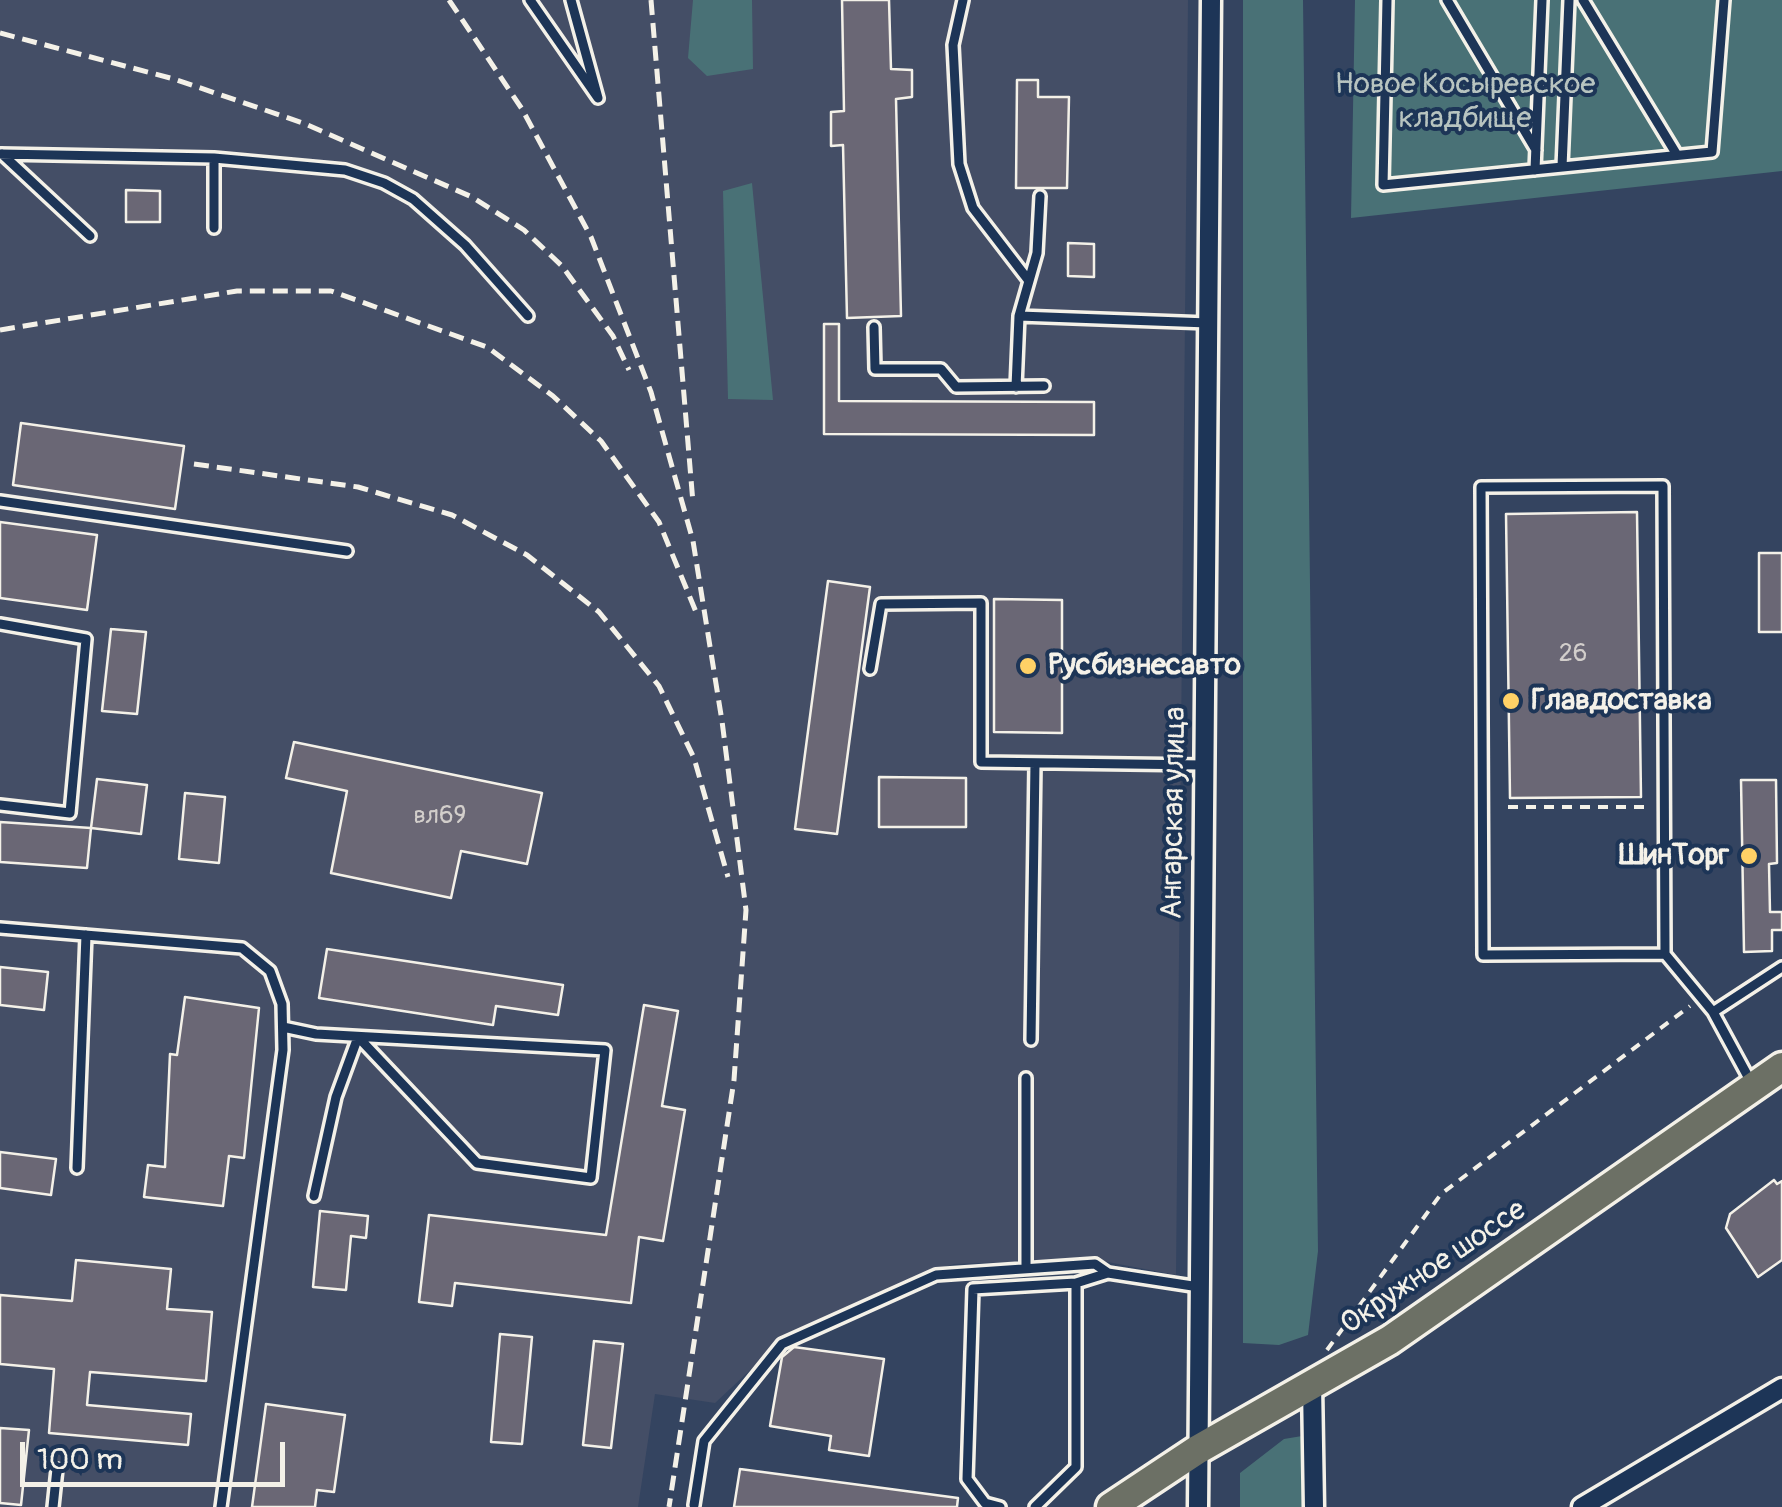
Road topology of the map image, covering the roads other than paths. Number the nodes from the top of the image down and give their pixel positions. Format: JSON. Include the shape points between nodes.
{"nodes":[{"id":1,"x":530,"y":0,"type":"edge"},
{"id":2,"x":571,"y":0,"type":"edge"},
{"id":3,"x":963,"y":0,"type":"edge"},
{"id":4,"x":1210,"y":0,"type":"edge"},
{"id":5,"x":1387,"y":0,"type":"edge"},
{"id":6,"x":1448,"y":0,"type":"edge"},
{"id":7,"x":1542,"y":0,"type":"edge"},
{"id":8,"x":1569,"y":0,"type":"edge"},
{"id":9,"x":1583,"y":0,"type":"edge"},
{"id":10,"x":1723,"y":1,"type":"edge"},
{"id":11,"x":1536,"y":150,"type":"junction"},
{"id":12,"x":1,"y":154,"type":"edge"},
{"id":13,"x":1677,"y":155,"type":"junction"},
{"id":14,"x":214,"y":158,"type":"junction"},
{"id":15,"x":1562,"y":167,"type":"junction"},
{"id":16,"x":1535,"y":170,"type":"junction"},
{"id":17,"x":1040,"y":196,"type":"dead end"},
{"id":18,"x":214,"y":228,"type":"dead end"},
{"id":19,"x":90,"y":236,"type":"dead end"},
{"id":20,"x":1029,"y":280,"type":"junction"},
{"id":21,"x":528,"y":316,"type":"dead end"},
{"id":22,"x":1019,"y":316,"type":"junction"},
{"id":23,"x":1208,"y":323,"type":"junction"},
{"id":24,"x":874,"y":327,"type":"dead end"},
{"id":25,"x":1016,"y":386,"type":"junction"},
{"id":26,"x":1044,"y":386,"type":"dead end"},
{"id":27,"x":0,"y":501,"type":"edge"},
{"id":28,"x":347,"y":550,"type":"dead end"},
{"id":29,"x":0,"y":624,"type":"edge"},
{"id":30,"x":870,"y":669,"type":"dead end"},
{"id":31,"x":1034,"y":763,"type":"junction"},
{"id":32,"x":1204,"y":764,"type":"junction"},
{"id":33,"x":0,"y":806,"type":"edge"},
{"id":34,"x":0,"y":928,"type":"edge"},
{"id":35,"x":86,"y":936,"type":"junction"},
{"id":36,"x":1665,"y":954,"type":"junction"},
{"id":37,"x":1782,"y":967,"type":"edge"},
{"id":38,"x":1713,"y":1012,"type":"junction"},
{"id":39,"x":283,"y":1027,"type":"junction"},
{"id":40,"x":358,"y":1037,"type":"junction"},
{"id":41,"x":1030,"y":1040,"type":"dead end"},
{"id":42,"x":1782,"y":1066,"type":"edge"},
{"id":43,"x":1026,"y":1078,"type":"dead end"},
{"id":44,"x":1752,"y":1084,"type":"junction"},
{"id":45,"x":76,"y":1168,"type":"dead end"},
{"id":46,"x":314,"y":1196,"type":"dead end"},
{"id":47,"x":1026,"y":1267,"type":"junction"},
{"id":48,"x":1108,"y":1272,"type":"junction"},
{"id":49,"x":1076,"y":1282,"type":"junction"},
{"id":50,"x":1199,"y":1287,"type":"junction"},
{"id":51,"x":1312,"y":1385,"type":"junction"},
{"id":52,"x":1782,"y":1388,"type":"edge"},
{"id":53,"x":1197,"y":1450,"type":"junction"},
{"id":54,"x":57,"y":1470,"type":"dead end"},
{"id":55,"x":694,"y":1505,"type":"edge"},
{"id":56,"x":53,"y":1507,"type":"edge"},
{"id":57,"x":222,"y":1507,"type":"edge"},
{"id":58,"x":1000,"y":1507,"type":"edge"},
{"id":59,"x":1035,"y":1507,"type":"edge"},
{"id":60,"x":1111,"y":1507,"type":"edge"},
{"id":61,"x":1198,"y":1507,"type":"edge"},
{"id":62,"x":1314,"y":1507,"type":"edge"},
{"id":63,"x":1582,"y":1507,"type":"edge"}],
"edges":[{"from":1,"to":2,"type":"lane","via":[[598,98]]},
{"from":3,"to":20,"type":"lane","via":[[953,44],[958,164],[973,208]]},
{"from":4,"to":23,"type":"street","name":"Ангарская улица"},
{"from":5,"to":16,"type":"lane","via":[[1383,185]]},
{"from":6,"to":11,"type":"lane"},
{"from":7,"to":11,"type":"lane"},
{"from":8,"to":15,"type":"lane"},
{"from":9,"to":13,"type":"lane"},
{"from":10,"to":13,"type":"lane","via":[[1712,152]]},
{"from":11,"to":16,"type":"lane"},
{"from":12,"to":14,"type":"lane"},
{"from":12,"to":19,"type":"lane"},
{"from":13,"to":15,"type":"lane"},
{"from":14,"to":18,"type":"lane"},
{"from":14,"to":21,"type":"lane","via":[[345,170],[384,183],[464,244]]},
{"from":15,"to":16,"type":"lane"},
{"from":17,"to":20,"type":"lane"},
{"from":20,"to":22,"type":"lane"},
{"from":22,"to":23,"type":"lane"},
{"from":22,"to":25,"type":"lane"},
{"from":23,"to":32,"type":"street","name":"Ангарская улица"},
{"from":24,"to":25,"type":"lane","via":[[875,370],[940,369],[956,387]]},
{"from":25,"to":26,"type":"lane"},
{"from":27,"to":28,"type":"lane"},
{"from":29,"to":33,"type":"lane","via":[[86,638],[70,813]]},
{"from":30,"to":31,"type":"lane","via":[[882,604],[982,602],[981,762]]},
{"from":31,"to":32,"type":"lane"},
{"from":31,"to":41,"type":"lane"},
{"from":32,"to":50,"type":"street","name":"Ангарская улица"},
{"from":34,"to":35,"type":"lane"},
{"from":35,"to":39,"type":"lane","via":[[242,948],[270,971]]},
{"from":35,"to":45,"type":"lane"},
{"from":36,"to":36,"type":"lane","via":[[1663,486],[1481,487],[1483,954]]},
{"from":36,"to":38,"type":"lane"},
{"from":37,"to":38,"type":"lane"},
{"from":38,"to":44,"type":"lane"},
{"from":39,"to":40,"type":"lane"},
{"from":39,"to":57,"type":"lane"},
{"from":40,"to":40,"type":"lane","via":[[605,1050],[591,1178],[477,1163]]},
{"from":40,"to":46,"type":"lane"},
{"from":42,"to":44,"type":"main road","name":"Окружное шоссе"},
{"from":43,"to":47,"type":"lane"},
{"from":44,"to":51,"type":"main road","name":"Окружное шоссе","via":[[1487,1275]]},
{"from":47,"to":48,"type":"lane","via":[[1095,1264]]},
{"from":47,"to":55,"type":"lane","via":[[936,1275],[782,1344],[704,1441]]},
{"from":48,"to":49,"type":"lane"},
{"from":48,"to":50,"type":"lane"},
{"from":49,"to":58,"type":"lane","via":[[973,1289],[968,1479],[985,1502]]},
{"from":49,"to":59,"type":"lane","via":[[1076,1467]]},
{"from":50,"to":53,"type":"street","name":"Ангарская улица"},
{"from":51,"to":53,"type":"main road","name":"Окружное шоссе"},
{"from":51,"to":62,"type":"street"},
{"from":52,"to":63,"type":"street"},
{"from":53,"to":60,"type":"main road","name":"Окружное шоссе"},
{"from":53,"to":61,"type":"street","name":"Ангарская улица"},
{"from":54,"to":56,"type":"lane"}]}
